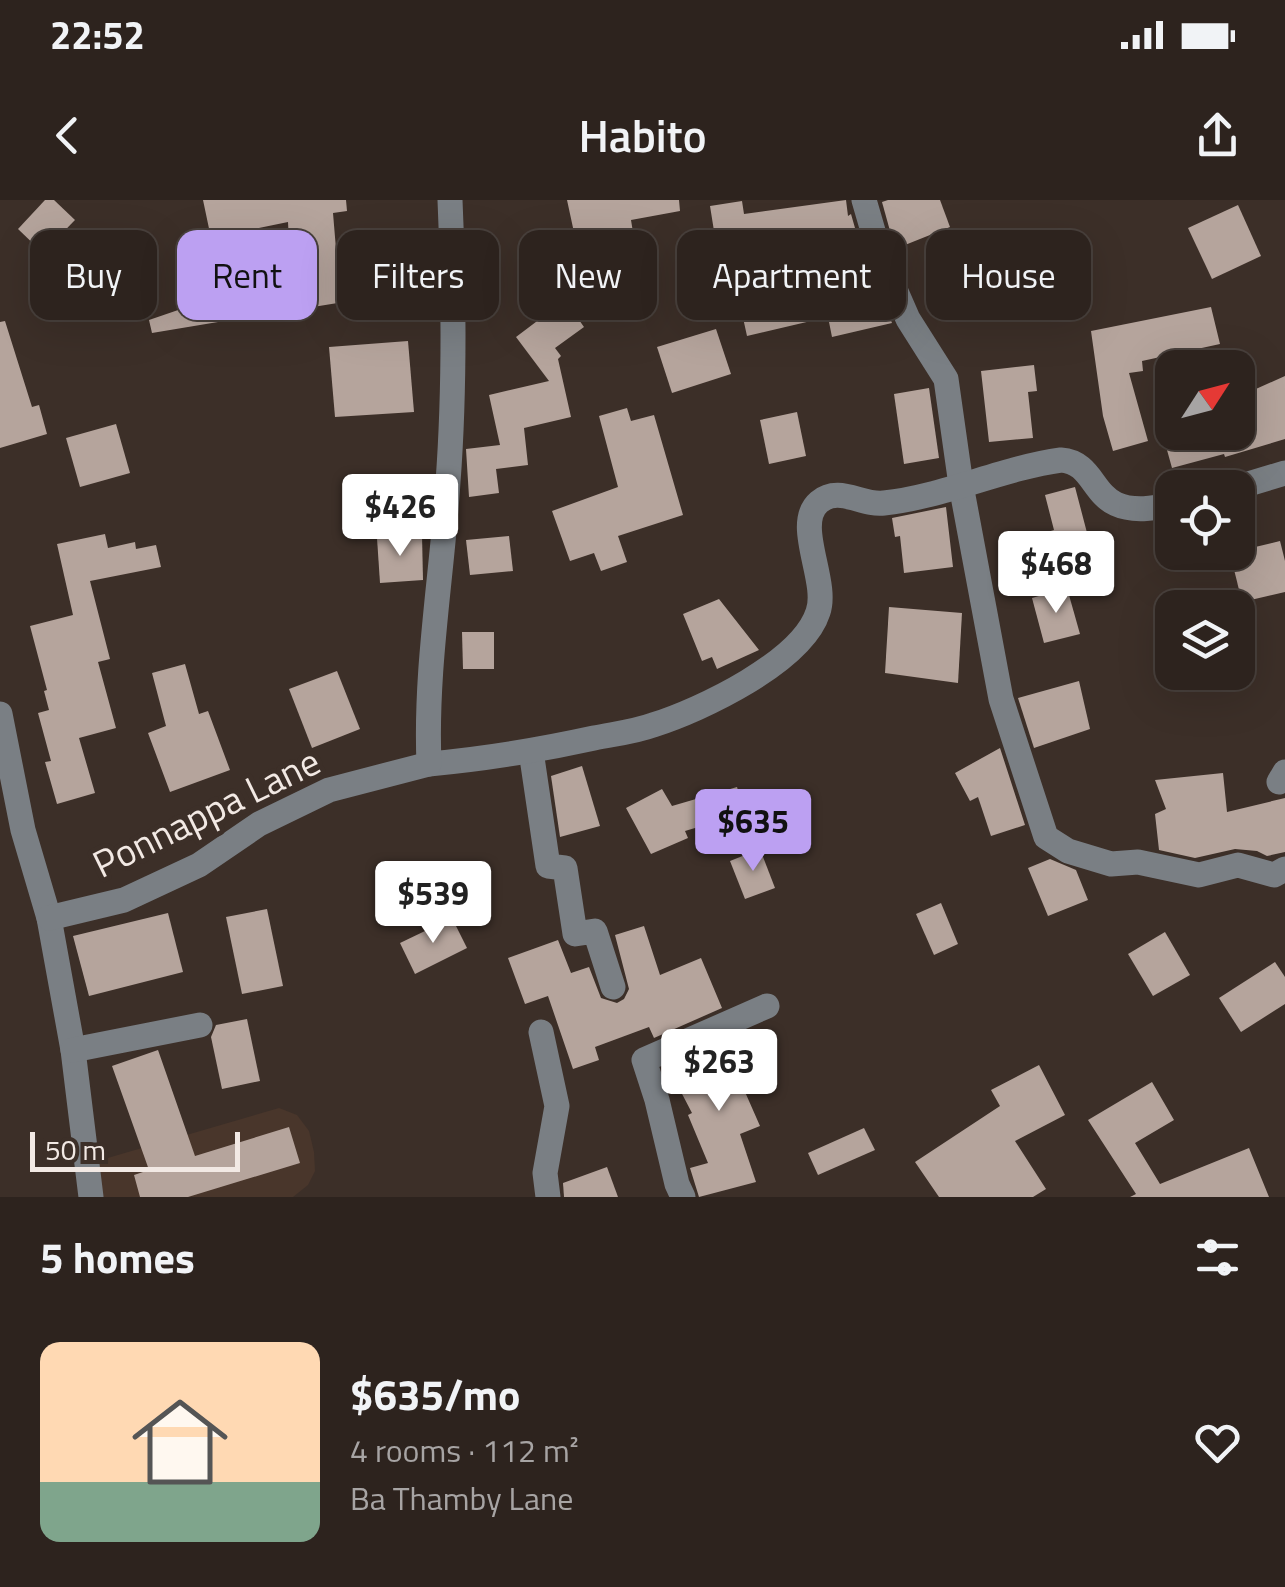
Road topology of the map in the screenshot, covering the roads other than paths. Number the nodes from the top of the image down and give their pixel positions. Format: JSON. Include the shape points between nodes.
{"nodes":[{"id":1,"x":450,"y":200,"type":"edge"},
{"id":2,"x":864,"y":200,"type":"edge"},
{"id":3,"x":1285,"y":473,"type":"edge"},
{"id":4,"x":1255,"y":482,"type":"edge"},
{"id":5,"x":961,"y":484,"type":"junction"},
{"id":6,"x":1155,"y":507,"type":"edge"},
{"id":7,"x":0,"y":714,"type":"edge"},
{"id":8,"x":532,"y":751,"type":"junction"},
{"id":9,"x":429,"y":764,"type":"junction"},
{"id":10,"x":1285,"y":870,"type":"edge"},
{"id":11,"x":49,"y":918,"type":"junction"},
{"id":12,"x":613,"y":987,"type":"dead end"},
{"id":13,"x":768,"y":1006,"type":"dead end"},
{"id":14,"x":200,"y":1025,"type":"dead end"},
{"id":15,"x":541,"y":1032,"type":"dead end"},
{"id":16,"x":73,"y":1050,"type":"junction"},
{"id":17,"x":91,"y":1197,"type":"edge"},
{"id":18,"x":548,"y":1197,"type":"edge"},
{"id":19,"x":683,"y":1197,"type":"edge"}],
"edges":[{"from":1,"to":9,"type":"street","via":[[448,480],[430,646]]},
{"from":2,"to":5,"type":"street","via":[[908,319],[946,379]]},
{"from":3,"to":4,"type":"street"},
{"from":5,"to":6,"type":"street","via":[[1074,461],[1111,502]]},
{"from":5,"to":8,"type":"street","name":"Ponnappa Lane","via":[[881,504],[826,497],[809,517],[820,610],[802,640],[766,670],[653,725]]},
{"from":5,"to":10,"type":"street","via":[[1000,699],[1046,837],[1110,864],[1138,862],[1199,875],[1238,864],[1274,875]]},
{"from":7,"to":11,"type":"street"},
{"from":8,"to":9,"type":"street","name":"Ponnappa Lane"},
{"from":8,"to":12,"type":"street","via":[[548,866],[565,868],[574,934],[595,930]]},
{"from":9,"to":11,"type":"street","name":"Ponnappa Lane","via":[[329,790],[259,824],[199,866],[124,900]]},
{"from":11,"to":16,"type":"street"},
{"from":13,"to":19,"type":"street","via":[[644,1060]]},
{"from":14,"to":16,"type":"street"},
{"from":15,"to":18,"type":"street","via":[[557,1106],[545,1173]]},
{"from":16,"to":17,"type":"street"}]}
